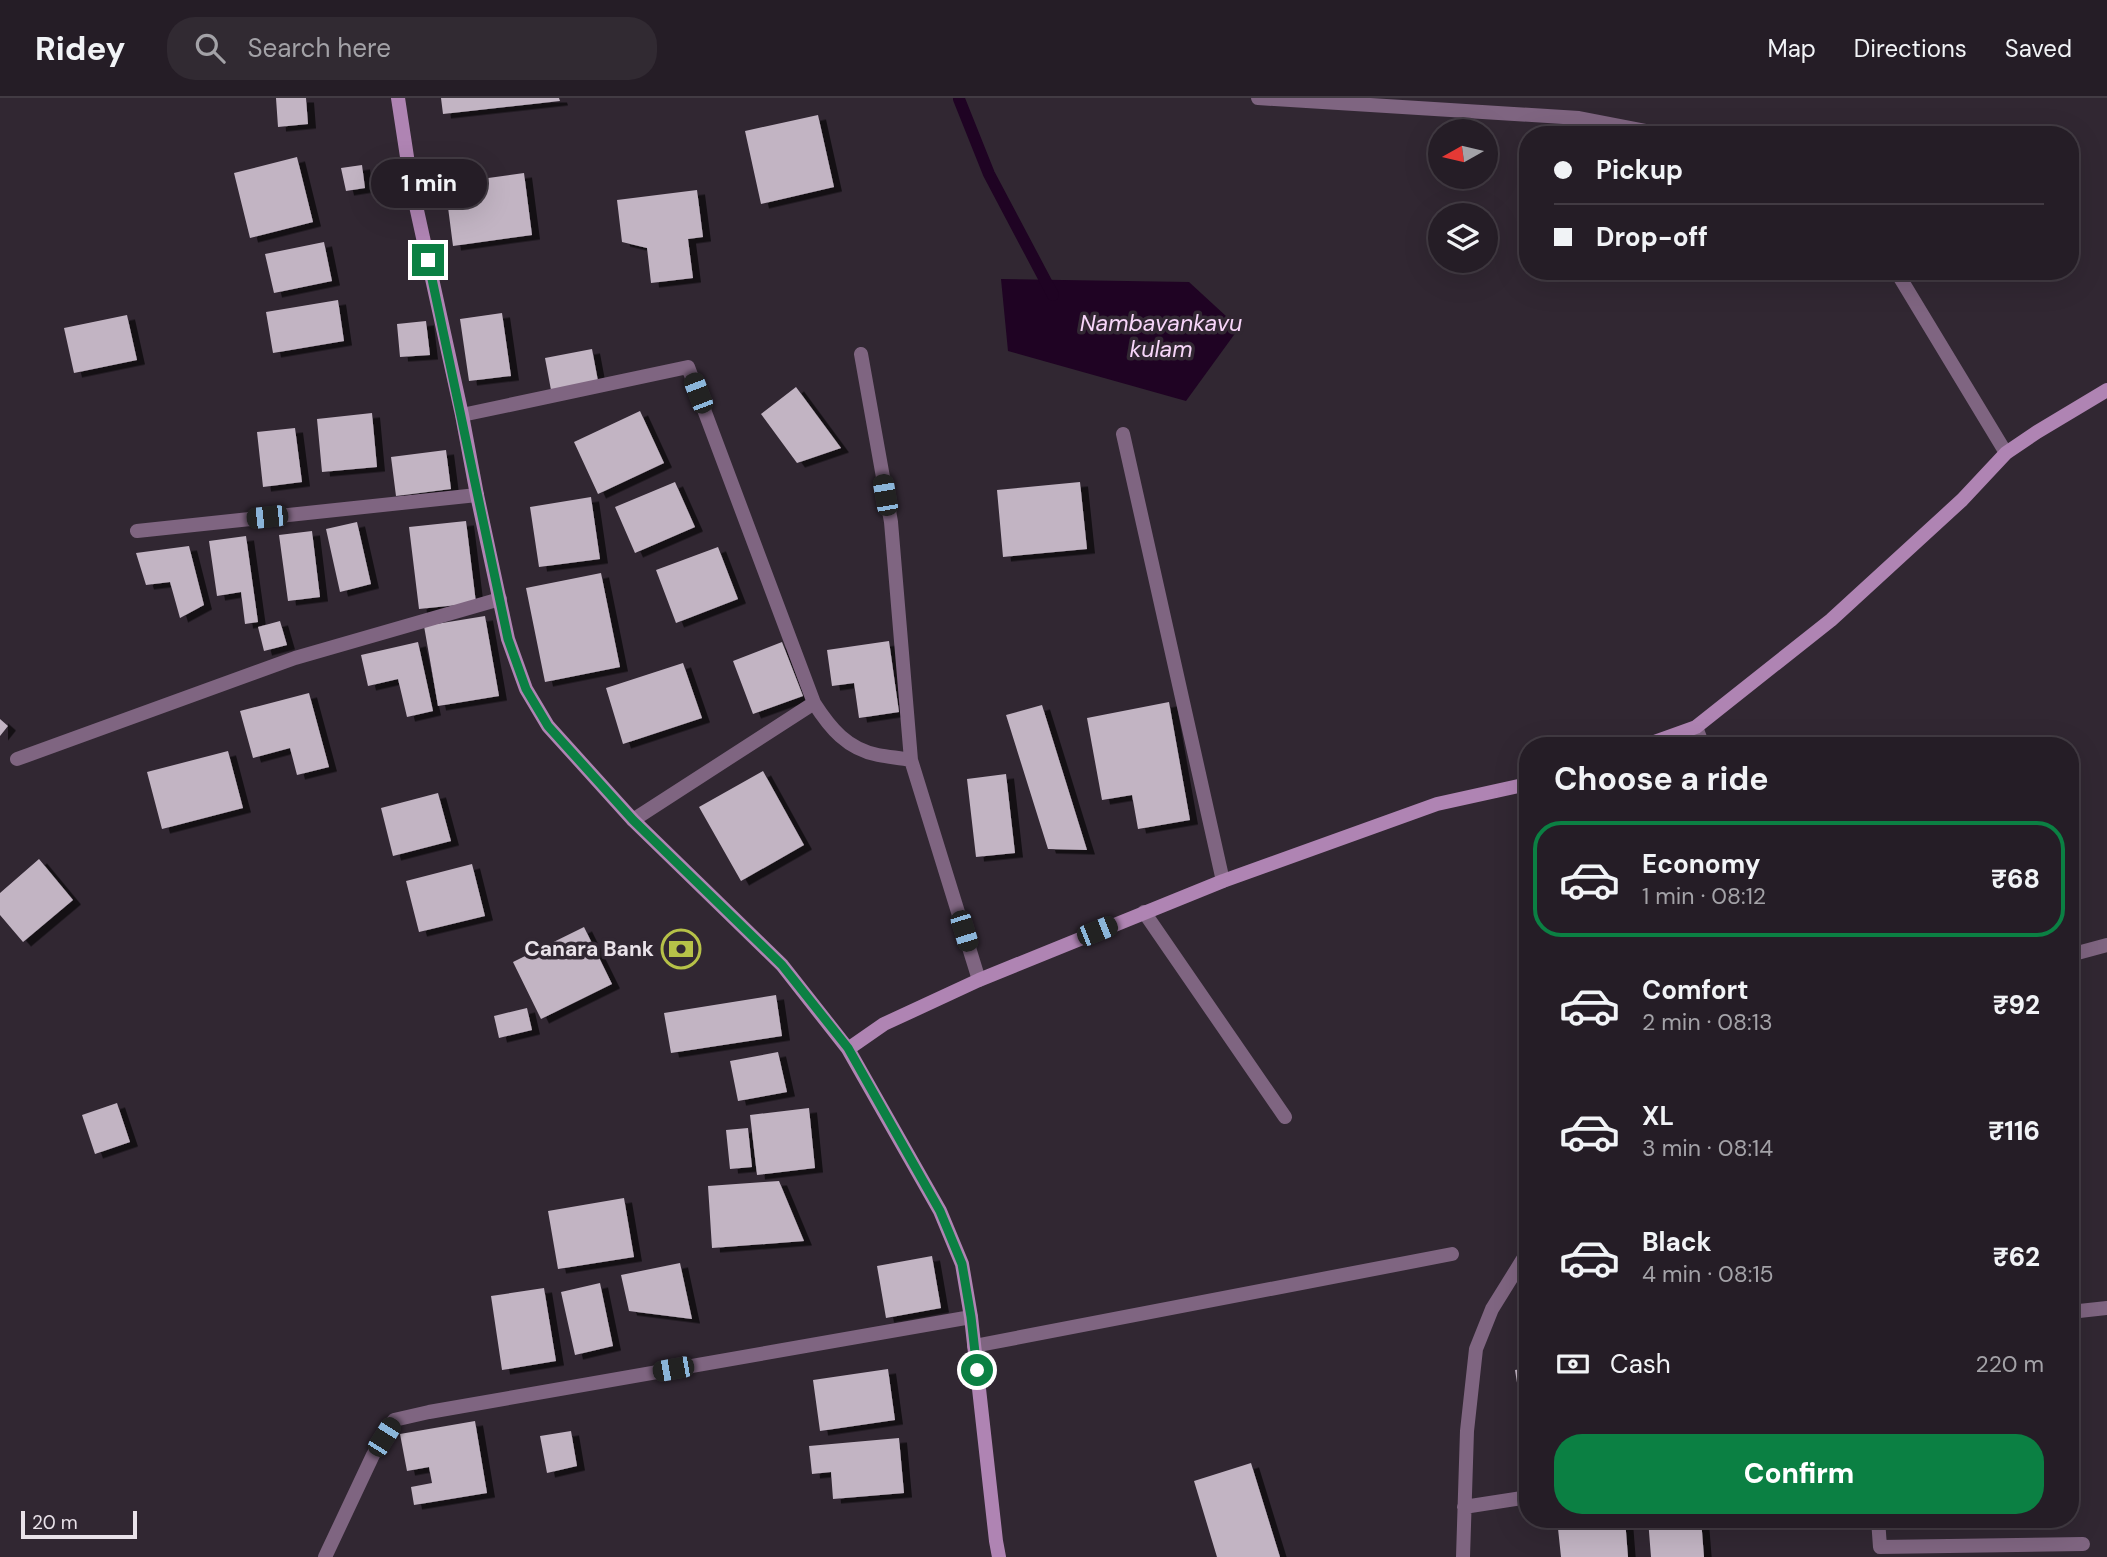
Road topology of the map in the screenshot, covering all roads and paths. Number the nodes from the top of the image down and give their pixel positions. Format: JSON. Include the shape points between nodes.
{"nodes":[{"id":1,"x":398,"y":98,"type":"edge"},
{"id":2,"x":1258,"y":98,"type":"edge"},
{"id":3,"x":1620,"y":126,"type":"edge"},
{"id":4,"x":1901,"y":280,"type":"edge"},
{"id":5,"x":861,"y":354,"type":"dead end"},
{"id":6,"x":2107,"y":390,"type":"edge"},
{"id":7,"x":462,"y":415,"type":"junction"},
{"id":8,"x":1123,"y":434,"type":"dead end"},
{"id":9,"x":2007,"y":453,"type":"junction"},
{"id":10,"x":477,"y":495,"type":"junction"},
{"id":11,"x":137,"y":531,"type":"dead end"},
{"id":12,"x":500,"y":598,"type":"junction"},
{"id":13,"x":814,"y":703,"type":"junction"},
{"id":14,"x":1696,"y":727,"type":"junction"},
{"id":15,"x":1668,"y":737,"type":"edge"},
{"id":16,"x":1700,"y":737,"type":"edge"},
{"id":17,"x":18,"y":760,"type":"dead end"},
{"id":18,"x":911,"y":761,"type":"junction"},
{"id":19,"x":1519,"y":786,"type":"edge"},
{"id":20,"x":633,"y":820,"type":"junction"},
{"id":21,"x":1223,"y":881,"type":"junction"},
{"id":22,"x":1144,"y":912,"type":"junction"},
{"id":23,"x":2107,"y":945,"type":"edge"},
{"id":24,"x":2079,"y":953,"type":"edge"},
{"id":25,"x":979,"y":980,"type":"junction"},
{"id":26,"x":848,"y":1048,"type":"junction"},
{"id":27,"x":1284,"y":1117,"type":"dead end"},
{"id":28,"x":1452,"y":1254,"type":"dead end"},
{"id":29,"x":1519,"y":1266,"type":"edge"},
{"id":30,"x":2107,"y":1308,"type":"edge"},
{"id":31,"x":2079,"y":1311,"type":"edge"},
{"id":32,"x":971,"y":1317,"type":"junction"},
{"id":33,"x":974,"y":1346,"type":"junction"},
{"id":34,"x":1519,"y":1498,"type":"edge"},
{"id":35,"x":1464,"y":1507,"type":"junction"},
{"id":36,"x":1879,"y":1528,"type":"edge"},
{"id":37,"x":2083,"y":1544,"type":"dead end"},
{"id":38,"x":325,"y":1557,"type":"edge"},
{"id":39,"x":999,"y":1557,"type":"edge"},
{"id":40,"x":1463,"y":1557,"type":"edge"}],
"edges":[{"from":1,"to":7,"type":"street","via":[[411,183]]},
{"from":2,"to":3,"type":"street","via":[[1579,118]]},
{"from":4,"to":9,"type":"street"},
{"from":5,"to":18,"type":"street","via":[[891,522]]},
{"from":6,"to":9,"type":"street"},
{"from":7,"to":10,"type":"street"},
{"from":7,"to":13,"type":"street","via":[[688,367]]},
{"from":8,"to":21,"type":"street"},
{"from":9,"to":14,"type":"street","via":[[1831,620]]},
{"from":10,"to":11,"type":"street"},
{"from":10,"to":12,"type":"street"},
{"from":12,"to":17,"type":"street","via":[[295,658]]},
{"from":12,"to":20,"type":"street","via":[[508,639],[526,689],[548,726]]},
{"from":13,"to":18,"type":"street","via":[[831,729],[850,745]]},
{"from":13,"to":20,"type":"street"},
{"from":14,"to":15,"type":"street"},
{"from":14,"to":16,"type":"street"},
{"from":18,"to":25,"type":"street"},
{"from":19,"to":21,"type":"street","via":[[1437,804]]},
{"from":20,"to":26,"type":"street","via":[[782,965]]},
{"from":21,"to":22,"type":"street"},
{"from":22,"to":25,"type":"street"},
{"from":22,"to":27,"type":"street"},
{"from":23,"to":24,"type":"street"},
{"from":25,"to":26,"type":"street","via":[[884,1024]]},
{"from":26,"to":32,"type":"street","via":[[940,1211],[962,1264]]},
{"from":28,"to":33,"type":"street"},
{"from":29,"to":35,"type":"street","via":[[1492,1309],[1476,1349]]},
{"from":30,"to":31,"type":"street"},
{"from":32,"to":33,"type":"street"},
{"from":32,"to":38,"type":"street","via":[[394,1420]]},
{"from":33,"to":39,"type":"street"},
{"from":34,"to":35,"type":"street"},
{"from":35,"to":40,"type":"street"},
{"from":36,"to":37,"type":"street","via":[[1880,1547]]}]}
